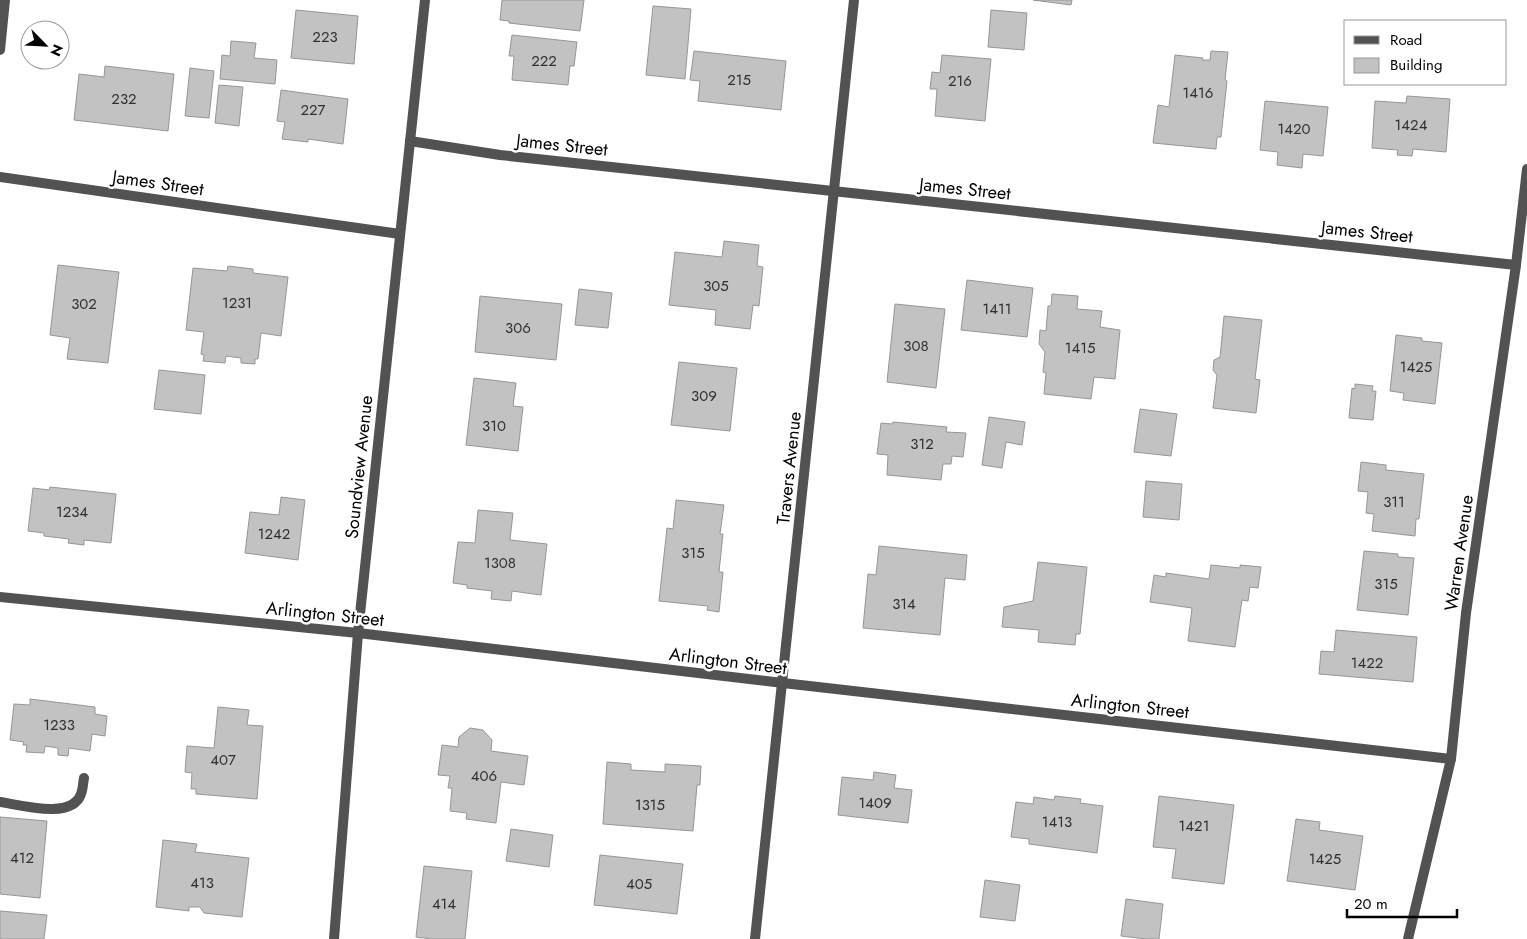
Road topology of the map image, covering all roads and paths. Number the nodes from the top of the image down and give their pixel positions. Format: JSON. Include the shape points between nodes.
{"nodes":[{"id":1,"x":6,"y":0,"type":"edge"},
{"id":2,"x":425,"y":0,"type":"edge"},
{"id":3,"x":854,"y":0,"type":"edge"},
{"id":4,"x":0,"y":50,"type":"edge"},
{"id":5,"x":410,"y":141,"type":"junction"},
{"id":6,"x":1527,"y":169,"type":"edge"},
{"id":7,"x":0,"y":177,"type":"edge"},
{"id":8,"x":834,"y":191,"type":"junction"},
{"id":9,"x":400,"y":234,"type":"junction"},
{"id":10,"x":1516,"y":265,"type":"junction"},
{"id":11,"x":0,"y":597,"type":"edge"},
{"id":12,"x":358,"y":633,"type":"junction"},
{"id":13,"x":782,"y":684,"type":"junction"},
{"id":14,"x":1451,"y":759,"type":"junction"},
{"id":15,"x":84,"y":778,"type":"dead end"},
{"id":16,"x":0,"y":802,"type":"edge"},
{"id":17,"x":334,"y":939,"type":"edge"},
{"id":18,"x":755,"y":939,"type":"edge"},
{"id":19,"x":1408,"y":939,"type":"edge"}],
"edges":[{"from":1,"to":4,"type":"street"},
{"from":2,"to":5,"type":"street","name":"Soundview Avenue"},
{"from":3,"to":8,"type":"street","name":"Travers Avenue"},
{"from":5,"to":8,"type":"street","name":"James Street","via":[[500,155]]},
{"from":5,"to":9,"type":"street","name":"Soundview Avenue"},
{"from":6,"to":10,"type":"street","name":"Warren Avenue"},
{"from":7,"to":9,"type":"street","name":"James Street"},
{"from":8,"to":10,"type":"street","name":"James Street"},
{"from":8,"to":13,"type":"street","name":"Travers Avenue"},
{"from":9,"to":12,"type":"street","name":"Soundview Avenue"},
{"from":10,"to":14,"type":"street","name":"Warren Avenue","via":[[1466,613]]},
{"from":11,"to":12,"type":"street","name":"Arlington Street"},
{"from":12,"to":13,"type":"street","name":"Arlington Street"},
{"from":12,"to":17,"type":"street","name":"Soundview Avenue"},
{"from":13,"to":14,"type":"street","name":"Arlington Street"},
{"from":13,"to":18,"type":"street","name":"Travers Avenue"},
{"from":14,"to":19,"type":"street","name":"Warren Avenue"},
{"from":15,"to":16,"type":"street","via":[[81,795],[69,807],[49,809]]}]}
